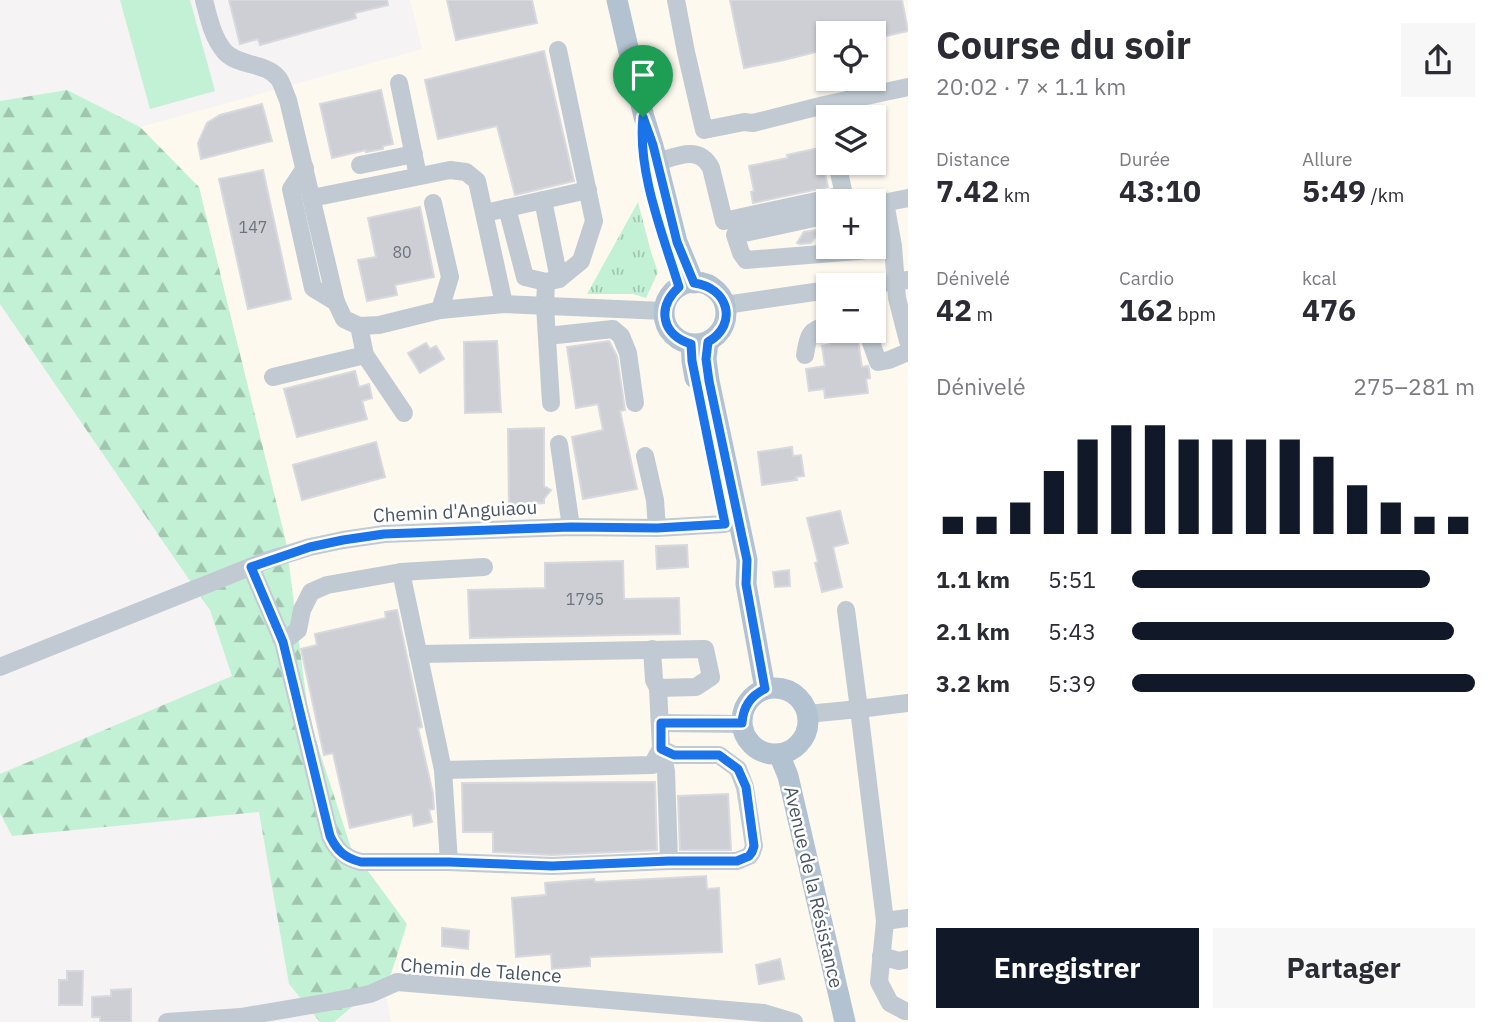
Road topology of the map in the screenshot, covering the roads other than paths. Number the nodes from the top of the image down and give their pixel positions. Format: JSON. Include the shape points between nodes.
{"nodes":[{"id":1,"x":204,"y":0,"type":"edge"},
{"id":2,"x":617,"y":0,"type":"edge"},
{"id":3,"x":676,"y":0,"type":"edge"},
{"id":4,"x":558,"y":50,"type":"dead end"},
{"id":5,"x":399,"y":83,"type":"dead end"},
{"id":6,"x":908,"y":87,"type":"edge"},
{"id":7,"x":851,"y":105,"type":"edge"},
{"id":8,"x":816,"y":114,"type":"edge"},
{"id":9,"x":643,"y":117,"type":"junction"},
{"id":10,"x":414,"y":154,"type":"junction"},
{"id":11,"x":657,"y":162,"type":"junction"},
{"id":12,"x":360,"y":165,"type":"dead end"},
{"id":13,"x":305,"y":169,"type":"junction"},
{"id":14,"x":840,"y":175,"type":"edge"},
{"id":15,"x":418,"y":176,"type":"junction"},
{"id":16,"x":588,"y":190,"type":"junction"},
{"id":17,"x":312,"y":198,"type":"junction"},
{"id":18,"x":908,"y":198,"type":"edge"},
{"id":19,"x":543,"y":200,"type":"junction"},
{"id":20,"x":433,"y":203,"type":"dead end"},
{"id":21,"x":886,"y":203,"type":"edge"},
{"id":22,"x":507,"y":208,"type":"junction"},
{"id":23,"x":485,"y":213,"type":"junction"},
{"id":24,"x":816,"y":218,"type":"edge"},
{"id":25,"x":886,"y":225,"type":"edge"},
{"id":26,"x":893,"y":246,"type":"junction"},
{"id":27,"x":886,"y":247,"type":"edge"},
{"id":28,"x":816,"y":254,"type":"edge"},
{"id":29,"x":553,"y":280,"type":"junction"},
{"id":30,"x":902,"y":281,"type":"edge"},
{"id":31,"x":686,"y":285,"type":"junction"},
{"id":32,"x":816,"y":292,"type":"edge"},
{"id":33,"x":336,"y":302,"type":"junction"},
{"id":34,"x":504,"y":304,"type":"junction"},
{"id":35,"x":725,"y":305,"type":"junction"},
{"id":36,"x":545,"y":306,"type":"junction"},
{"id":37,"x":440,"y":310,"type":"junction"},
{"id":38,"x":664,"y":311,"type":"junction"},
{"id":39,"x":359,"y":326,"type":"junction"},
{"id":40,"x":816,"y":329,"type":"edge"},
{"id":41,"x":547,"y":336,"type":"junction"},
{"id":42,"x":908,"y":341,"type":"edge"},
{"id":43,"x":699,"y":343,"type":"junction"},
{"id":44,"x":871,"y":343,"type":"edge"},
{"id":45,"x":908,"y":352,"type":"edge"},
{"id":46,"x":365,"y":355,"type":"junction"},
{"id":47,"x":805,"y":355,"type":"dead end"},
{"id":48,"x":273,"y":377,"type":"dead end"},
{"id":49,"x":551,"y":404,"type":"dead end"},
{"id":50,"x":635,"y":404,"type":"dead end"},
{"id":51,"x":404,"y":413,"type":"dead end"},
{"id":52,"x":559,"y":444,"type":"dead end"},
{"id":53,"x":645,"y":456,"type":"dead end"},
{"id":54,"x":725,"y":524,"type":"junction"},
{"id":55,"x":571,"y":527,"type":"junction"},
{"id":56,"x":657,"y":528,"type":"junction"},
{"id":57,"x":251,"y":567,"type":"junction"},
{"id":58,"x":484,"y":567,"type":"dead end"},
{"id":59,"x":401,"y":572,"type":"junction"},
{"id":60,"x":746,"y":584,"type":"junction"},
{"id":61,"x":846,"y":610,"type":"dead end"},
{"id":62,"x":283,"y":642,"type":"junction"},
{"id":63,"x":652,"y":649,"type":"junction"},
{"id":64,"x":418,"y":654,"type":"junction"},
{"id":65,"x":0,"y":667,"type":"edge"},
{"id":66,"x":659,"y":688,"type":"junction"},
{"id":67,"x":765,"y":689,"type":"junction"},
{"id":68,"x":908,"y":703,"type":"edge"},
{"id":69,"x":859,"y":709,"type":"junction"},
{"id":70,"x":807,"y":714,"type":"junction"},
{"id":71,"x":661,"y":723,"type":"junction"},
{"id":72,"x":742,"y":723,"type":"junction"},
{"id":73,"x":661,"y":749,"type":"junction"},
{"id":74,"x":779,"y":754,"type":"junction"},
{"id":75,"x":443,"y":770,"type":"junction"},
{"id":76,"x":669,"y":861,"type":"junction"},
{"id":77,"x":449,"y":862,"type":"junction"},
{"id":78,"x":908,"y":918,"type":"edge"},
{"id":79,"x":886,"y":920,"type":"junction"},
{"id":80,"x":881,"y":956,"type":"junction"},
{"id":81,"x":908,"y":959,"type":"edge"},
{"id":82,"x":908,"y":1011,"type":"edge"},
{"id":83,"x":167,"y":1022,"type":"edge"},
{"id":84,"x":794,"y":1022,"type":"edge"},
{"id":85,"x":845,"y":1022,"type":"edge"}],
"edges":[{"from":1,"to":13,"type":"street","via":[[213,34],[226,54],[279,78]]},
{"from":2,"to":9,"type":"main road"},
{"from":3,"to":8,"type":"street","via":[[704,130]]},
{"from":4,"to":16,"type":"street"},
{"from":5,"to":10,"type":"street"},
{"from":6,"to":7,"type":"street"},
{"from":9,"to":11,"type":"main road"},
{"from":9,"to":31,"type":"main road","via":[[648,180],[662,235]]},
{"from":10,"to":12,"type":"street"},
{"from":10,"to":15,"type":"street"},
{"from":11,"to":14,"type":"street","via":[[689,154],[707,161],[724,221],[844,195]]},
{"from":11,"to":31,"type":"main road"},
{"from":13,"to":17,"type":"street"},
{"from":13,"to":33,"type":"street","via":[[291,189],[313,288]]},
{"from":15,"to":17,"type":"street"},
{"from":15,"to":23,"type":"street","via":[[466,172],[477,181]]},
{"from":16,"to":19,"type":"street"},
{"from":16,"to":29,"type":"street","via":[[594,221],[582,261]]},
{"from":17,"to":33,"type":"street"},
{"from":18,"to":21,"type":"street"},
{"from":19,"to":22,"type":"street"},
{"from":19,"to":29,"type":"street"},
{"from":20,"to":37,"type":"street","via":[[450,277]]},
{"from":22,"to":23,"type":"street"},
{"from":22,"to":29,"type":"street","via":[[525,277]]},
{"from":23,"to":34,"type":"street"},
{"from":24,"to":28,"type":"street","via":[[735,235],[746,260]]},
{"from":25,"to":26,"type":"street"},
{"from":26,"to":27,"type":"street"},
{"from":26,"to":30,"type":"street"},
{"from":29,"to":36,"type":"street"},
{"from":30,"to":42,"type":"street","via":[[897,298]]},
{"from":31,"to":35,"type":"main road","via":[[713,288]]},
{"from":31,"to":38,"type":"main road","via":[[671,294]]},
{"from":32,"to":35,"type":"street"},
{"from":33,"to":39,"type":"street","via":[[344,319]]},
{"from":34,"to":36,"type":"street"},
{"from":34,"to":37,"type":"street"},
{"from":35,"to":43,"type":"main road","via":[[725,323],[715,337]]},
{"from":36,"to":38,"type":"street"},
{"from":36,"to":41,"type":"street"},
{"from":37,"to":39,"type":"street"},
{"from":38,"to":43,"type":"main road","via":[[675,336]]},
{"from":39,"to":46,"type":"street"},
{"from":40,"to":47,"type":"street","via":[[808,336]]},
{"from":41,"to":49,"type":"street"},
{"from":41,"to":50,"type":"street","via":[[612,329],[621,336],[628,353]]},
{"from":43,"to":54,"type":"main road","via":[[692,361]]},
{"from":43,"to":60,"type":"main road","via":[[747,560]]},
{"from":44,"to":45,"type":"street","via":[[878,362]]},
{"from":46,"to":48,"type":"street"},
{"from":46,"to":51,"type":"street"},
{"from":52,"to":55,"type":"street"},
{"from":53,"to":56,"type":"street"},
{"from":54,"to":56,"type":"street","name":"Chemin d'Anguiaou"},
{"from":54,"to":60,"type":"main road"},
{"from":55,"to":56,"type":"street","name":"Chemin d'Anguiaou"},
{"from":55,"to":57,"type":"street","name":"Chemin d'Anguiaou","via":[[384,534],[310,547]]},
{"from":57,"to":62,"type":"street"},
{"from":57,"to":65,"type":"street","name":"Chemin d'Anguiaou"},
{"from":58,"to":59,"type":"street"},
{"from":59,"to":62,"type":"street","via":[[311,592],[298,631]]},
{"from":59,"to":64,"type":"street"},
{"from":60,"to":67,"type":"main road"},
{"from":61,"to":69,"type":"street","via":[[853,629]]},
{"from":62,"to":77,"type":"street","via":[[330,836],[340,853],[361,862]]},
{"from":63,"to":64,"type":"street"},
{"from":63,"to":66,"type":"street","via":[[654,680]]},
{"from":63,"to":66,"type":"street","via":[[705,649],[711,677],[696,687]]},
{"from":64,"to":75,"type":"street"},
{"from":66,"to":71,"type":"street"},
{"from":67,"to":70,"type":"main road","via":[[792,693]]},
{"from":67,"to":72,"type":"main road","via":[[747,704]]},
{"from":68,"to":69,"type":"street"},
{"from":69,"to":70,"type":"street"},
{"from":69,"to":79,"type":"street","via":[[876,804]]},
{"from":70,"to":74,"type":"main road","via":[[802,740]]},
{"from":71,"to":72,"type":"street"},
{"from":71,"to":73,"type":"street"},
{"from":72,"to":74,"type":"main road","via":[[755,748]]},
{"from":73,"to":75,"type":"street","via":[[652,765]]},
{"from":73,"to":76,"type":"street"},
{"from":73,"to":76,"type":"street","via":[[674,755],[719,755],[738,769],[746,787],[754,846],[749,856],[737,861]]},
{"from":74,"to":85,"type":"main road","name":"Avenue de la Résistance"},
{"from":75,"to":77,"type":"street"},
{"from":76,"to":77,"type":"street","via":[[552,866]]},
{"from":78,"to":79,"type":"street"},
{"from":79,"to":80,"type":"street"},
{"from":80,"to":81,"type":"street"},
{"from":80,"to":82,"type":"street","via":[[879,982],[890,1003]]},
{"from":83,"to":84,"type":"street","name":"Chemin de Talence","via":[[241,1017],[328,1002],[370,994],[397,982],[764,1013]]}]}
